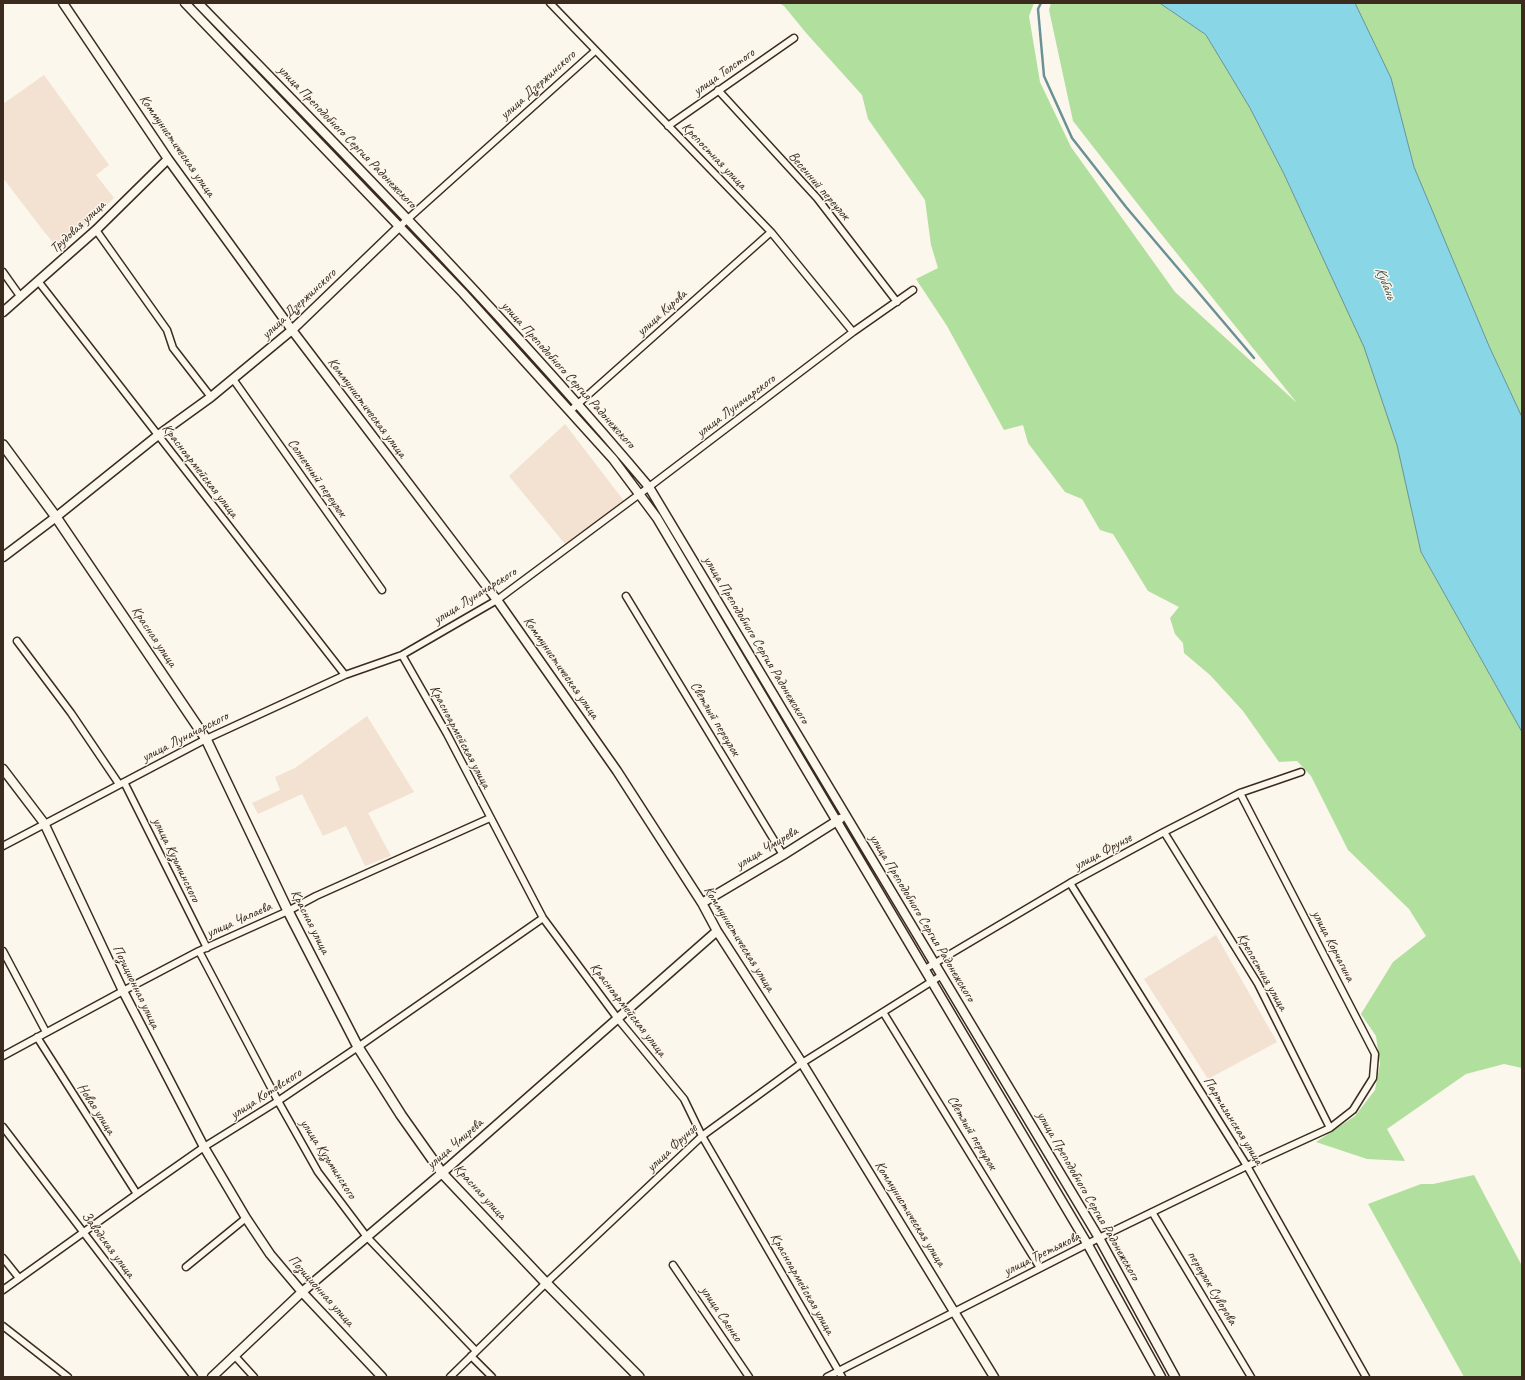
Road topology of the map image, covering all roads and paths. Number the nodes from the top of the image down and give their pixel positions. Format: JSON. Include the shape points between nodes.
{"nodes":[{"id":1,"x":63,"y":3,"type":"edge"},
{"id":2,"x":185,"y":3,"type":"edge"},
{"id":3,"x":198,"y":3,"type":"edge"},
{"id":4,"x":550,"y":3,"type":"edge"},
{"id":5,"x":794,"y":38,"type":"dead end"},
{"id":6,"x":595,"y":51,"type":"junction"},
{"id":7,"x":718,"y":90,"type":"junction"},
{"id":8,"x":668,"y":126,"type":"junction"},
{"id":9,"x":168,"y":159,"type":"junction"},
{"id":10,"x":408,"y":219,"type":"junction"},
{"id":11,"x":400,"y":226,"type":"junction"},
{"id":12,"x":96,"y":230,"type":"junction"},
{"id":13,"x":771,"y":232,"type":"junction"},
{"id":14,"x":3,"y":272,"type":"edge"},
{"id":15,"x":38,"y":281,"type":"junction"},
{"id":16,"x":913,"y":290,"type":"dead end"},
{"id":17,"x":20,"y":296,"type":"junction"},
{"id":18,"x":897,"y":302,"type":"junction"},
{"id":19,"x":3,"y":312,"type":"edge"},
{"id":20,"x":292,"y":330,"type":"junction"},
{"id":21,"x":853,"y":332,"type":"junction"},
{"id":22,"x":233,"y":379,"type":"junction"},
{"id":23,"x":211,"y":397,"type":"junction"},
{"id":24,"x":578,"y":404,"type":"junction"},
{"id":25,"x":570,"y":411,"type":"junction"},
{"id":26,"x":158,"y":436,"type":"junction"},
{"id":27,"x":3,"y":445,"type":"edge"},
{"id":28,"x":649,"y":487,"type":"junction"},
{"id":29,"x":639,"y":494,"type":"junction"},
{"id":30,"x":56,"y":517,"type":"junction"},
{"id":31,"x":3,"y":556,"type":"edge"},
{"id":32,"x":382,"y":590,"type":"dead end"},
{"id":33,"x":626,"y":596,"type":"dead end"},
{"id":34,"x":497,"y":600,"type":"junction"},
{"id":35,"x":17,"y":641,"type":"dead end"},
{"id":36,"x":402,"y":655,"type":"junction"},
{"id":37,"x":345,"y":675,"type":"junction"},
{"id":38,"x":206,"y":739,"type":"junction"},
{"id":39,"x":3,"y":769,"type":"edge"},
{"id":40,"x":1301,"y":772,"type":"dead end"},
{"id":41,"x":122,"y":783,"type":"junction"},
{"id":42,"x":1240,"y":793,"type":"junction"},
{"id":43,"x":846,"y":816,"type":"junction"},
{"id":44,"x":490,"y":818,"type":"junction"},
{"id":45,"x":836,"y":821,"type":"junction"},
{"id":46,"x":44,"y":823,"type":"junction"},
{"id":47,"x":1164,"y":832,"type":"junction"},
{"id":48,"x":3,"y":846,"type":"edge"},
{"id":49,"x":783,"y":855,"type":"junction"},
{"id":50,"x":1070,"y":883,"type":"junction"},
{"id":51,"x":702,"y":903,"type":"junction"},
{"id":52,"x":288,"y":911,"type":"junction"},
{"id":53,"x":543,"y":918,"type":"junction"},
{"id":54,"x":717,"y":931,"type":"junction"},
{"id":55,"x":207,"y":948,"type":"junction"},
{"id":56,"x":3,"y":950,"type":"edge"},
{"id":57,"x":199,"y":951,"type":"junction"},
{"id":58,"x":934,"y":963,"type":"junction"},
{"id":59,"x":925,"y":969,"type":"junction"},
{"id":60,"x":942,"y":975,"type":"junction"},
{"id":61,"x":932,"y":981,"type":"junction"},
{"id":62,"x":122,"y":991,"type":"junction"},
{"id":63,"x":883,"y":1012,"type":"junction"},
{"id":64,"x":618,"y":1019,"type":"junction"},
{"id":65,"x":46,"y":1032,"type":"junction"},
{"id":66,"x":37,"y":1037,"type":"junction"},
{"id":67,"x":358,"y":1047,"type":"junction"},
{"id":68,"x":3,"y":1056,"type":"edge"},
{"id":69,"x":802,"y":1063,"type":"junction"},
{"id":70,"x":278,"y":1101,"type":"junction"},
{"id":71,"x":1353,"y":1110,"type":"joint"},
{"id":72,"x":3,"y":1128,"type":"edge"},
{"id":73,"x":1330,"y":1128,"type":"junction"},
{"id":74,"x":702,"y":1136,"type":"junction"},
{"id":75,"x":204,"y":1148,"type":"junction"},
{"id":76,"x":1247,"y":1166,"type":"junction"},
{"id":77,"x":442,"y":1173,"type":"junction"},
{"id":78,"x":137,"y":1194,"type":"junction"},
{"id":79,"x":1152,"y":1212,"type":"junction"},
{"id":80,"x":246,"y":1218,"type":"junction"},
{"id":81,"x":83,"y":1232,"type":"junction"},
{"id":82,"x":367,"y":1237,"type":"junction"},
{"id":83,"x":1099,"y":1238,"type":"junction"},
{"id":84,"x":1088,"y":1245,"type":"junction"},
{"id":85,"x":3,"y":1258,"type":"edge"},
{"id":86,"x":673,"y":1265,"type":"dead end"},
{"id":87,"x":186,"y":1267,"type":"dead end"},
{"id":88,"x":1040,"y":1268,"type":"junction"},
{"id":89,"x":19,"y":1278,"type":"junction"},
{"id":90,"x":546,"y":1283,"type":"junction"},
{"id":91,"x":3,"y":1290,"type":"edge"},
{"id":92,"x":302,"y":1292,"type":"junction"},
{"id":93,"x":955,"y":1311,"type":"junction"},
{"id":94,"x":3,"y":1326,"type":"edge"},
{"id":95,"x":476,"y":1351,"type":"junction"},
{"id":96,"x":234,"y":1355,"type":"junction"},
{"id":97,"x":471,"y":1356,"type":"junction"},
{"id":98,"x":840,"y":1374,"type":"edge"},
{"id":99,"x":68,"y":1377,"type":"edge"},
{"id":100,"x":194,"y":1377,"type":"edge"},
{"id":101,"x":212,"y":1377,"type":"edge"},
{"id":102,"x":254,"y":1377,"type":"edge"},
{"id":103,"x":382,"y":1377,"type":"edge"},
{"id":104,"x":450,"y":1377,"type":"edge"},
{"id":105,"x":492,"y":1377,"type":"edge"},
{"id":106,"x":639,"y":1377,"type":"edge"},
{"id":107,"x":749,"y":1377,"type":"edge"},
{"id":108,"x":828,"y":1377,"type":"edge"},
{"id":109,"x":994,"y":1377,"type":"edge"},
{"id":110,"x":1161,"y":1377,"type":"edge"},
{"id":111,"x":1175,"y":1377,"type":"edge"},
{"id":112,"x":1252,"y":1377,"type":"edge"},
{"id":113,"x":1366,"y":1377,"type":"edge"}],
"edges":[{"from":1,"to":9,"type":"street","name":"Коммунистическая улица"},
{"from":2,"to":11,"type":"street","name":"улица Преподобного Сергия Радонежского"},
{"from":3,"to":10,"type":"street","name":"улица Преподобного Сергия Радонежского"},
{"from":4,"to":6,"type":"street","name":"Крепостная улица"},
{"from":5,"to":7,"type":"street","name":"улица Толстого"},
{"from":6,"to":8,"type":"street","name":"Крепостная улица"},
{"from":6,"to":10,"type":"street","name":"улица Дзержинского"},
{"from":7,"to":8,"type":"street","name":"улица Толстого"},
{"from":7,"to":18,"type":"street","name":"Весенний переулок","via":[[817,198]]},
{"from":8,"to":13,"type":"street","name":"Крепостная улица"},
{"from":9,"to":12,"type":"street","name":"Трудовая улица"},
{"from":9,"to":20,"type":"street","name":"Коммунистическая улица"},
{"from":10,"to":11,"type":"street","name":"улица Дзержинского"},
{"from":10,"to":24,"type":"street","name":"улица Преподобного Сергия Радонежского"},
{"from":11,"to":20,"type":"street","name":"улица Дзержинского"},
{"from":11,"to":25,"type":"street","name":"улица Преподобного Сергия Радонежского"},
{"from":12,"to":15,"type":"street","name":"Трудовая улица"},
{"from":12,"to":23,"type":"street","via":[[167,330],[173,348]]},
{"from":13,"to":21,"type":"street","name":"Крепостная улица"},
{"from":13,"to":24,"type":"street","name":"улица Кирова"},
{"from":14,"to":17,"type":"street"},
{"from":15,"to":17,"type":"street","name":"Трудовая улица"},
{"from":15,"to":26,"type":"street","name":"Красноармейская улица"},
{"from":16,"to":18,"type":"street","name":"улица Луначарского"},
{"from":17,"to":19,"type":"street","name":"Трудовая улица"},
{"from":18,"to":21,"type":"street","name":"улица Луначарского"},
{"from":20,"to":22,"type":"street","name":"улица Дзержинского"},
{"from":20,"to":34,"type":"street","name":"Коммунистическая улица"},
{"from":21,"to":28,"type":"street","name":"улица Луначарского"},
{"from":22,"to":23,"type":"street","name":"улица Дзержинского"},
{"from":22,"to":32,"type":"street","name":"Солнечный переулок"},
{"from":23,"to":26,"type":"street","name":"улица Дзержинского"},
{"from":24,"to":25,"type":"street","name":"улица Кирова"},
{"from":24,"to":28,"type":"street","name":"улица Преподобного Сергия Радонежского"},
{"from":25,"to":29,"type":"street","name":"улица Преподобного Сергия Радонежского","via":[[613,459]]},
{"from":26,"to":30,"type":"street","name":"улица Дзержинского"},
{"from":26,"to":37,"type":"street","name":"Красноармейская улица"},
{"from":27,"to":30,"type":"main road","name":"Красная улица"},
{"from":28,"to":29,"type":"street","name":"улица Луначарского"},
{"from":28,"to":43,"type":"street","name":"улица Преподобного Сергия Радонежского"},
{"from":29,"to":34,"type":"street","name":"улица Луначарского"},
{"from":29,"to":45,"type":"street","name":"улица Преподобного Сергия Радонежского","via":[[657,518]]},
{"from":30,"to":31,"type":"street","name":"улица Дзержинского"},
{"from":30,"to":38,"type":"main road","name":"Красная улица"},
{"from":33,"to":49,"type":"street","name":"Светлый переулок"},
{"from":34,"to":36,"type":"street","name":"улица Луначарского"},
{"from":34,"to":51,"type":"street","name":"Коммунистическая улица","via":[[617,771]]},
{"from":35,"to":41,"type":"street","name":"улица Кузьминского"},
{"from":36,"to":37,"type":"street","name":"улица Луначарского"},
{"from":36,"to":44,"type":"street","name":"Красноармейская улица","via":[[447,734]]},
{"from":37,"to":38,"type":"street","name":"улица Луначарского"},
{"from":38,"to":41,"type":"street","name":"улица Луначарского"},
{"from":38,"to":52,"type":"main road","name":"Красная улица"},
{"from":39,"to":46,"type":"street","name":"Позиционная улица"},
{"from":40,"to":42,"type":"street","name":"улица Фрунзе"},
{"from":41,"to":46,"type":"street","name":"улица Луначарского"},
{"from":41,"to":55,"type":"street","name":"улица Кузьминского"},
{"from":42,"to":47,"type":"street","name":"улица Фрунзе"},
{"from":42,"to":71,"type":"street","name":"улица Корчагина","via":[[1375,1054],[1373,1078]]},
{"from":43,"to":45,"type":"street","name":"улица Чмирева"},
{"from":43,"to":58,"type":"street","name":"улица Преподобного Сергия Радонежского"},
{"from":44,"to":52,"type":"street","name":"улица Чапаева"},
{"from":44,"to":53,"type":"street","name":"Красноармейская улица"},
{"from":45,"to":49,"type":"street","name":"улица Чмирева"},
{"from":45,"to":59,"type":"street","name":"улица Преподобного Сергия Радонежского"},
{"from":46,"to":48,"type":"street","name":"улица Луначарского"},
{"from":46,"to":62,"type":"street","name":"Позиционная улица"},
{"from":47,"to":50,"type":"street","name":"улица Фрунзе"},
{"from":47,"to":73,"type":"street","name":"Крепостная улица","via":[[1258,984]]},
{"from":49,"to":51,"type":"street","name":"улица Чмирева"},
{"from":50,"to":58,"type":"street","name":"улица Фрунзе"},
{"from":50,"to":76,"type":"street","name":"Партизанская улица"},
{"from":51,"to":54,"type":"street","name":"Коммунистическая улица"},
{"from":52,"to":55,"type":"street","name":"улица Чапаева"},
{"from":52,"to":67,"type":"main road","name":"Красная улица"},
{"from":53,"to":64,"type":"street","name":"Красноармейская улица"},
{"from":53,"to":67,"type":"street","name":"улица Котовского"},
{"from":54,"to":64,"type":"street","name":"улица Чмирева"},
{"from":54,"to":69,"type":"street","name":"Коммунистическая улица"},
{"from":55,"to":57,"type":"street","name":"улица Чапаева"},
{"from":56,"to":65,"type":"street"},
{"from":57,"to":62,"type":"street","name":"улица Чапаева"},
{"from":57,"to":70,"type":"street","name":"улица Кузьминского"},
{"from":58,"to":59,"type":"street","name":"улица Фрунзе"},
{"from":58,"to":60,"type":"street","name":"улица Преподобного Сергия Радонежского"},
{"from":59,"to":61,"type":"street","name":"улица Преподобного Сергия Радонежского"},
{"from":60,"to":61,"type":"street","name":"улица Фрунзе"},
{"from":60,"to":83,"type":"street","name":"улица Преподобного Сергия Радонежского"},
{"from":61,"to":63,"type":"street","name":"улица Фрунзе"},
{"from":61,"to":84,"type":"street","name":"улица Преподобного Сергия Радонежского"},
{"from":62,"to":65,"type":"street","name":"улица Чапаева"},
{"from":62,"to":75,"type":"street","name":"Позиционная улица"},
{"from":63,"to":69,"type":"street","name":"улица Фрунзе"},
{"from":63,"to":88,"type":"street","name":"Светлый переулок"},
{"from":64,"to":74,"type":"street","name":"Красноармейская улица","via":[[684,1099]]},
{"from":64,"to":77,"type":"street","name":"улица Чмирева"},
{"from":65,"to":66,"type":"street","name":"улица Чапаева"},
{"from":66,"to":68,"type":"street","name":"улица Чапаева"},
{"from":66,"to":78,"type":"street","name":"Новая улица"},
{"from":67,"to":70,"type":"street","name":"улица Котовского"},
{"from":67,"to":77,"type":"main road","name":"Красная улица"},
{"from":69,"to":74,"type":"street","name":"улица Фрунзе"},
{"from":69,"to":93,"type":"street","name":"Коммунистическая улица"},
{"from":70,"to":75,"type":"street","name":"улица Котовского"},
{"from":70,"to":82,"type":"street","name":"улица Кузьминского","via":[[318,1172]]},
{"from":71,"to":73,"type":"street","name":"улица Третьякова"},
{"from":72,"to":81,"type":"street","name":"Заводская улица"},
{"from":73,"to":76,"type":"street","name":"улица Третьякова"},
{"from":74,"to":90,"type":"street","name":"улица Фрунзе"},
{"from":74,"to":98,"type":"street","name":"Красноармейская улица"},
{"from":75,"to":78,"type":"street","name":"улица Котовского"},
{"from":75,"to":80,"type":"street","name":"Позиционная улица"},
{"from":76,"to":79,"type":"street","name":"улица Третьякова"},
{"from":76,"to":113,"type":"street","name":"Партизанская улица"},
{"from":77,"to":82,"type":"street","name":"улица Чмирева"},
{"from":77,"to":90,"type":"main road","name":"Красная улица"},
{"from":78,"to":81,"type":"street","name":"улица Котовского"},
{"from":79,"to":83,"type":"street","name":"улица Третьякова"},
{"from":79,"to":112,"type":"street","name":"переулок Суворова"},
{"from":80,"to":87,"type":"street"},
{"from":80,"to":92,"type":"street","name":"Позиционная улица","via":[[270,1254]]},
{"from":81,"to":89,"type":"street","name":"улица Котовского"},
{"from":81,"to":100,"type":"street","name":"Заводская улица"},
{"from":82,"to":92,"type":"street","name":"улица Чмирева"},
{"from":82,"to":95,"type":"street","name":"улица Кузьминского"},
{"from":83,"to":84,"type":"street","name":"улица Третьякова"},
{"from":83,"to":111,"type":"street","name":"улица Преподобного Сергия Радонежского"},
{"from":84,"to":88,"type":"street","name":"улица Третьякова"},
{"from":84,"to":110,"type":"street","name":"улица Преподобного Сергия Радонежского"},
{"from":85,"to":89,"type":"street"},
{"from":86,"to":107,"type":"street","name":"улица Саенко"},
{"from":88,"to":93,"type":"street","name":"улица Третьякова"},
{"from":89,"to":91,"type":"street","name":"улица Котовского"},
{"from":90,"to":95,"type":"street","name":"улица Фрунзе"},
{"from":90,"to":106,"type":"main road","name":"Красная улица"},
{"from":92,"to":96,"type":"street","name":"улица Чмирева"},
{"from":92,"to":103,"type":"street","name":"Позиционная улица"},
{"from":93,"to":98,"type":"street","name":"улица Третьякова"},
{"from":93,"to":109,"type":"street","name":"Коммунистическая улица"},
{"from":94,"to":99,"type":"street"},
{"from":95,"to":97,"type":"street","name":"улица Фрунзе"},
{"from":96,"to":101,"type":"street","name":"улица Чмирева"},
{"from":96,"to":102,"type":"street"},
{"from":97,"to":104,"type":"street","name":"улица Фрунзе"},
{"from":97,"to":105,"type":"street"},
{"from":98,"to":108,"type":"street","name":"улица Третьякова"}]}
